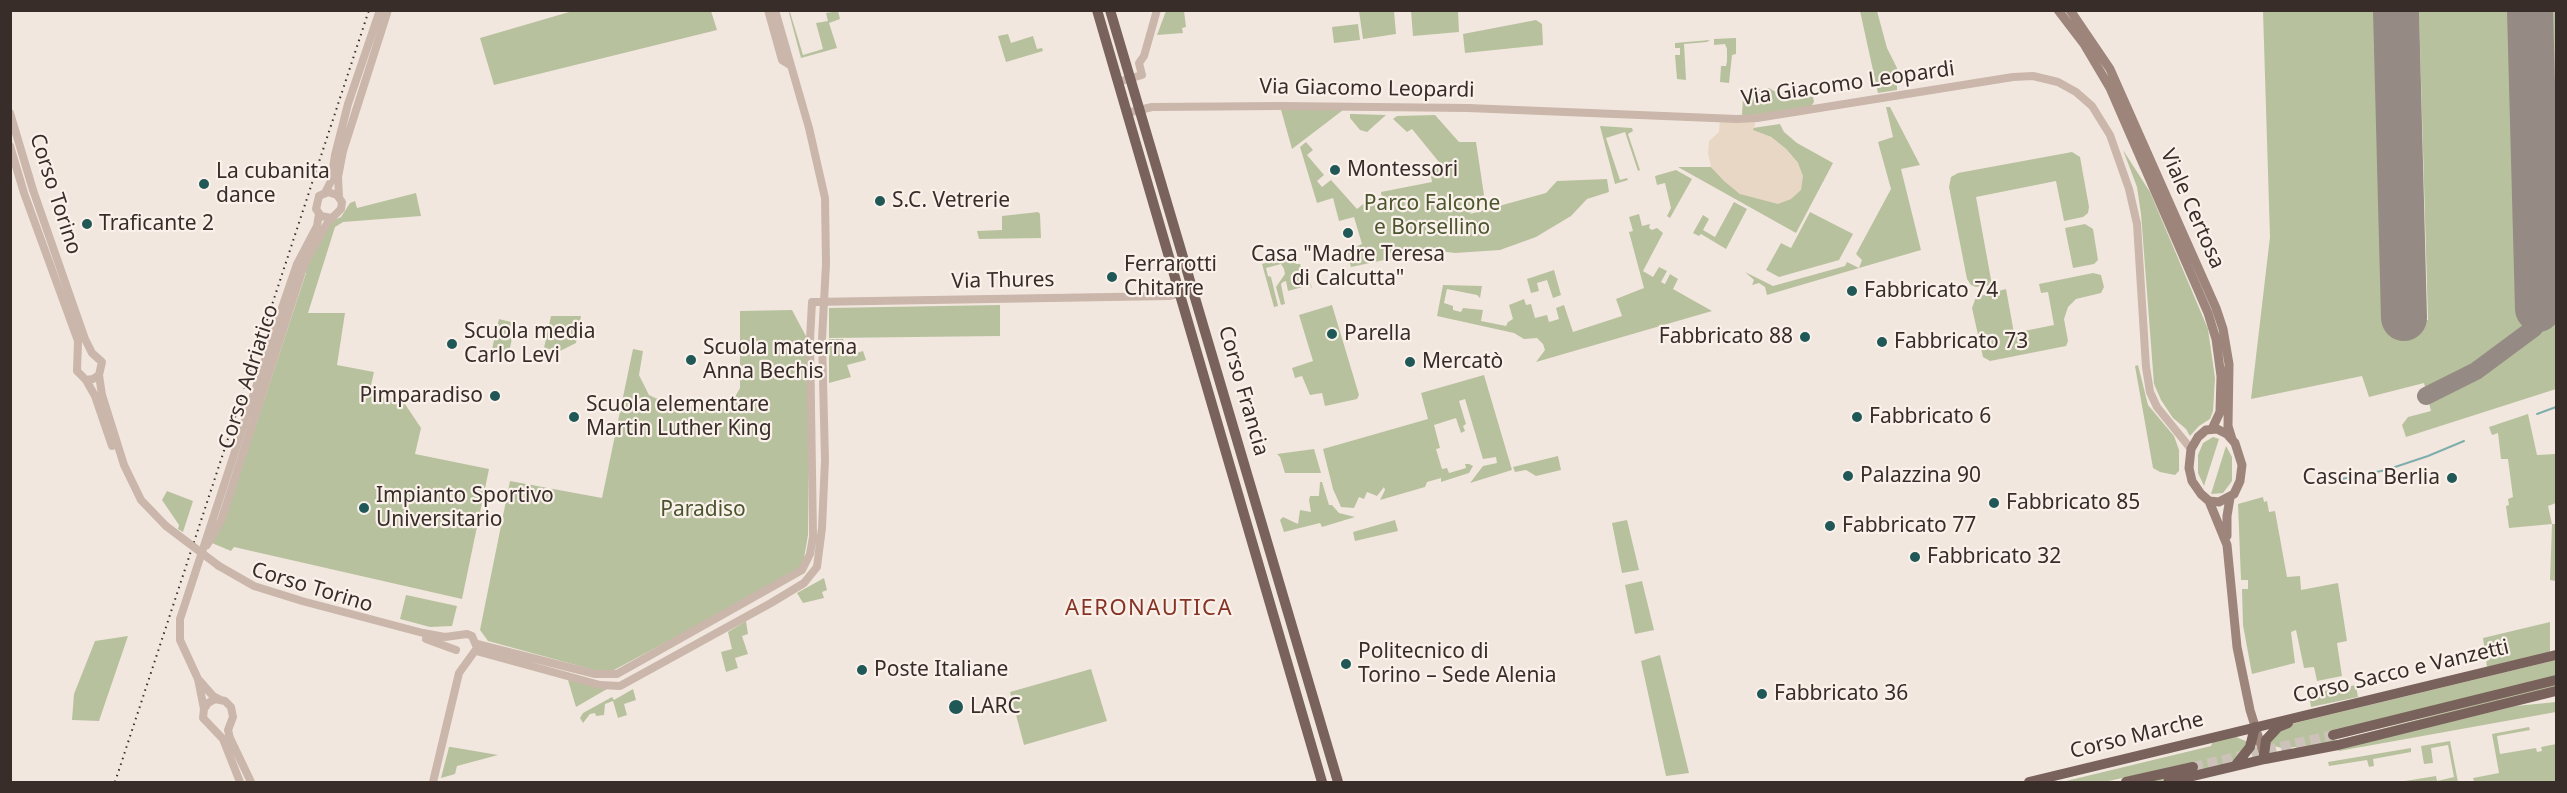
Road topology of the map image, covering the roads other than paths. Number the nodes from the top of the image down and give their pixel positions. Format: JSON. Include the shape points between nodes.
{"nodes":[{"id":1,"x":380,"y":10,"type":"edge"},
{"id":2,"x":388,"y":10,"type":"edge"},
{"id":3,"x":768,"y":10,"type":"edge"},
{"id":4,"x":775,"y":10,"type":"edge"},
{"id":5,"x":1097,"y":10,"type":"edge"},
{"id":6,"x":1110,"y":10,"type":"edge"},
{"id":7,"x":1157,"y":10,"type":"edge"},
{"id":8,"x":2058,"y":10,"type":"edge"},
{"id":9,"x":2070,"y":10,"type":"edge"},
{"id":10,"x":790,"y":65,"type":"junction"},
{"id":11,"x":1130,"y":79,"type":"junction"},
{"id":12,"x":1118,"y":82,"type":"junction"},
{"id":13,"x":1139,"y":110,"type":"junction"},
{"id":14,"x":10,"y":113,"type":"edge"},
{"id":15,"x":1127,"y":113,"type":"junction"},
{"id":16,"x":10,"y":146,"type":"edge"},
{"id":17,"x":324,"y":193,"type":"junction"},
{"id":18,"x":339,"y":197,"type":"junction"},
{"id":19,"x":319,"y":214,"type":"junction"},
{"id":20,"x":331,"y":218,"type":"junction"},
{"id":21,"x":1193,"y":290,"type":"junction"},
{"id":22,"x":1180,"y":294,"type":"junction"},
{"id":23,"x":824,"y":302,"type":"junction"},
{"id":24,"x":92,"y":353,"type":"junction"},
{"id":25,"x":78,"y":359,"type":"junction"},
{"id":26,"x":99,"y":375,"type":"junction"},
{"id":27,"x":86,"y":380,"type":"junction"},
{"id":28,"x":254,"y":403,"type":"junction"},
{"id":29,"x":2212,"y":429,"type":"junction"},
{"id":30,"x":2232,"y":439,"type":"junction"},
{"id":31,"x":2191,"y":449,"type":"junction"},
{"id":32,"x":825,"y":461,"type":"junction"},
{"id":33,"x":812,"y":462,"type":"junction"},
{"id":34,"x":2230,"y":498,"type":"junction"},
{"id":35,"x":2209,"y":501,"type":"junction"},
{"id":36,"x":166,"y":529,"type":"junction"},
{"id":37,"x":2227,"y":545,"type":"junction"},
{"id":38,"x":218,"y":568,"type":"junction"},
{"id":39,"x":460,"y":636,"type":"junction"},
{"id":40,"x":474,"y":651,"type":"junction"},
{"id":41,"x":458,"y":652,"type":"junction"},
{"id":42,"x":2556,"y":655,"type":"edge"},
{"id":43,"x":459,"y":673,"type":"junction"},
{"id":44,"x":198,"y":679,"type":"junction"},
{"id":45,"x":2556,"y":680,"type":"edge"},
{"id":46,"x":2556,"y":691,"type":"edge"},
{"id":47,"x":220,"y":699,"type":"junction"},
{"id":48,"x":2556,"y":699,"type":"edge"},
{"id":49,"x":2515,"y":701,"type":"junction"},
{"id":50,"x":204,"y":709,"type":"junction"},
{"id":51,"x":2307,"y":714,"type":"junction"},
{"id":52,"x":230,"y":725,"type":"junction"},
{"id":53,"x":2255,"y":727,"type":"junction"},
{"id":54,"x":216,"y":730,"type":"junction"},
{"id":55,"x":2333,"y":735,"type":"tunnel mouth"},
{"id":56,"x":2264,"y":757,"type":"junction"},
{"id":57,"x":2193,"y":767,"type":"tunnel mouth"},
{"id":58,"x":2233,"y":767,"type":"junction"},
{"id":59,"x":240,"y":783,"type":"edge"},
{"id":60,"x":251,"y":783,"type":"edge"},
{"id":61,"x":433,"y":783,"type":"edge"},
{"id":62,"x":1322,"y":783,"type":"edge"},
{"id":63,"x":1338,"y":783,"type":"edge"},
{"id":64,"x":2029,"y":783,"type":"edge"},
{"id":65,"x":2126,"y":783,"type":"edge"},
{"id":66,"x":2169,"y":783,"type":"edge"}],
"edges":[{"from":1,"to":17,"type":"street","name":"Corso Adriatico","via":[[348,104],[331,181]]},
{"from":2,"to":18,"type":"street","name":"Corso Adriatico","via":[[347,134],[338,177]]},
{"from":3,"to":10,"type":"street","via":[[782,60]]},
{"from":4,"to":10,"type":"street"},
{"from":5,"to":12,"type":"main road","name":"Corso Francia"},
{"from":6,"to":11,"type":"main road","name":"Corso Francia"},
{"from":7,"to":11,"type":"street","via":[[1144,56],[1138,63],[1142,75]]},
{"from":8,"to":29,"type":"main road","name":"Viale Certosa","via":[[2085,44],[2110,88],[2208,313],[2221,376],[2220,412]]},
{"from":9,"to":30,"type":"main road","name":"Viale Certosa","via":[[2110,69],[2216,308],[2229,364],[2228,426]]},
{"from":10,"to":23,"type":"street","via":[[825,198]]},
{"from":11,"to":12,"type":"street"},
{"from":11,"to":13,"type":"main road","name":"Corso Francia"},
{"from":12,"to":15,"type":"main road","name":"Corso Francia"},
{"from":13,"to":15,"type":"street","name":"Via Giacomo Leopardi"},
{"from":13,"to":21,"type":"main road","name":"Corso Francia"},
{"from":13,"to":31,"type":"street","name":"Via Giacomo Leopardi","via":[[1152,106],[1460,108],[1737,119],[2013,77],[2033,76],[2058,82],[2092,106],[2110,135],[2135,215],[2150,392],[2157,407]]},
{"from":14,"to":24,"type":"street","name":"Corso Torino","via":[[33,190]]},
{"from":15,"to":22,"type":"main road","name":"Corso Francia"},
{"from":16,"to":25,"type":"street","name":"Corso Torino","via":[[78,341]]},
{"from":17,"to":18,"type":"street","via":[[333,192]]},
{"from":17,"to":19,"type":"street","name":"Corso Adriatico","via":[[316,202]]},
{"from":18,"to":20,"type":"street","name":"Corso Adriatico","via":[[341,209]]},
{"from":19,"to":20,"type":"street"},
{"from":19,"to":28,"type":"street","name":"Corso Adriatico","via":[[317,226],[297,264]]},
{"from":20,"to":28,"type":"street","name":"Corso Adriatico","via":[[306,262]]},
{"from":21,"to":22,"type":"street","name":"Via Thures"},
{"from":21,"to":63,"type":"main road","name":"Corso Francia"},
{"from":22,"to":23,"type":"street","name":"Via Thures"},
{"from":22,"to":62,"type":"main road","name":"Corso Francia"},
{"from":23,"to":32,"type":"street"},
{"from":23,"to":33,"type":"street","name":"Via Thures","via":[[812,302]]},
{"from":24,"to":25,"type":"street"},
{"from":24,"to":26,"type":"street","name":"Corso Torino","via":[[102,362]]},
{"from":25,"to":27,"type":"street","name":"Corso Torino","via":[[77,371]]},
{"from":26,"to":27,"type":"street"},
{"from":26,"to":36,"type":"street","name":"Corso Torino","via":[[131,483]]},
{"from":27,"to":36,"type":"street","name":"Corso Torino","via":[[130,493],[146,516]]},
{"from":28,"to":44,"type":"street","name":"Corso Adriatico","via":[[180,619],[180,640]]},
{"from":29,"to":30,"type":"main road"},
{"from":29,"to":31,"type":"main road","via":[[2201,433]]},
{"from":30,"to":34,"type":"main road","via":[[2242,465],[2240,481]]},
{"from":31,"to":35,"type":"main road","via":[[2192,481]]},
{"from":32,"to":33,"type":"street"},
{"from":32,"to":40,"type":"street","via":[[820,557],[804,583],[620,686],[600,685]]},
{"from":33,"to":40,"type":"street","via":[[812,545],[802,570],[624,671],[604,676]]},
{"from":34,"to":35,"type":"main road"},
{"from":34,"to":37,"type":"main road"},
{"from":35,"to":37,"type":"main road"},
{"from":36,"to":38,"type":"street","name":"Corso Torino","bridge":true},
{"from":37,"to":53,"type":"main road","via":[[2237,647]]},
{"from":38,"to":39,"type":"street","name":"Corso Torino","via":[[267,591],[423,633]]},
{"from":38,"to":41,"type":"street","name":"Corso Torino","via":[[260,594],[440,643]]},
{"from":39,"to":40,"type":"street","via":[[472,636]]},
{"from":39,"to":41,"type":"street","via":[[455,644]]},
{"from":40,"to":41,"type":"street","name":"Corso Torino"},
{"from":40,"to":43,"type":"street"},
{"from":41,"to":43,"type":"street"},
{"from":42,"to":51,"type":"main road","name":"Corso Sacco e Vanzetti"},
{"from":43,"to":61,"type":"street"},
{"from":44,"to":47,"type":"street"},
{"from":44,"to":50,"type":"street"},
{"from":45,"to":55,"type":"main road","name":"Corso Sacco e Vanzetti"},
{"from":46,"to":49,"type":"main road"},
{"from":47,"to":50,"type":"street","via":[[210,701]]},
{"from":47,"to":52,"type":"street","via":[[231,707]]},
{"from":48,"to":49,"type":"main road"},
{"from":49,"to":56,"type":"main road","via":[[2338,745]]},
{"from":50,"to":54,"type":"street","via":[[203,718]]},
{"from":51,"to":53,"type":"main road","name":"Corso Sacco e Vanzetti"},
{"from":51,"to":56,"type":"main road","via":[[2271,733],[2264,744]]},
{"from":52,"to":54,"type":"street"},
{"from":52,"to":60,"type":"street","via":[[230,738]]},
{"from":53,"to":56,"type":"main road"},
{"from":53,"to":58,"type":"main road","via":[[2250,747]]},
{"from":53,"to":64,"type":"main road","name":"Corso Marche"},
{"from":54,"to":59,"type":"street","via":[[228,748]]},
{"from":56,"to":58,"type":"main road"},
{"from":57,"to":65,"type":"main road","name":"Corso Marche"},
{"from":58,"to":66,"type":"main road"}]}
